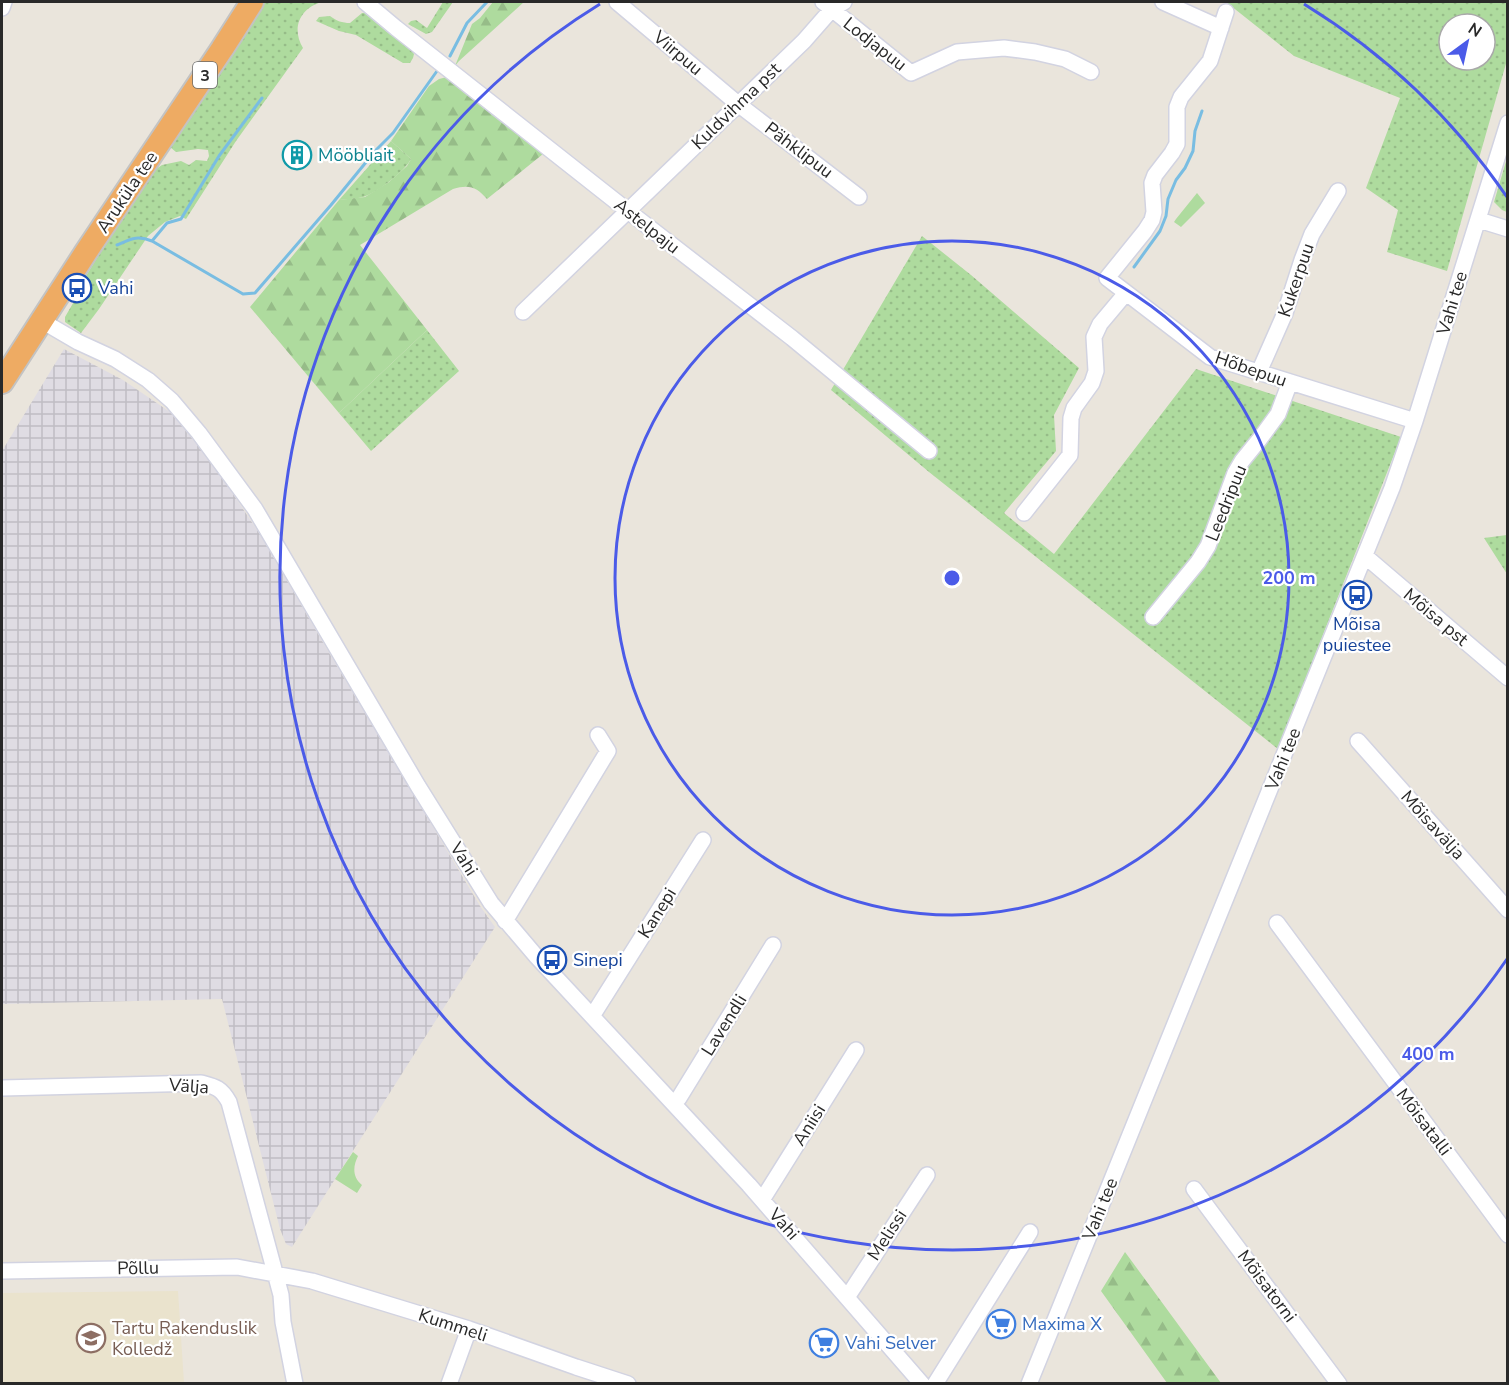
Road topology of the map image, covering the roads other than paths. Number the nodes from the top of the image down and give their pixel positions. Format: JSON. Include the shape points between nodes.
{"nodes":[{"id":1,"x":4,"y":2,"type":"edge"},
{"id":2,"x":252,"y":2,"type":"edge"},
{"id":3,"x":365,"y":2,"type":"edge"},
{"id":4,"x":617,"y":2,"type":"edge"},
{"id":5,"x":1163,"y":2,"type":"edge"},
{"id":6,"x":833,"y":4,"type":"edge"},
{"id":7,"x":2,"y":8,"type":"edge"},
{"id":8,"x":1226,"y":12,"type":"dead end"},
{"id":9,"x":1221,"y":28,"type":"junction"},
{"id":10,"x":1091,"y":72,"type":"dead end"},
{"id":11,"x":738,"y":104,"type":"junction"},
{"id":12,"x":1508,"y":123,"type":"edge"},
{"id":13,"x":1338,"y":191,"type":"dead end"},
{"id":14,"x":859,"y":196,"type":"dead end"},
{"id":15,"x":628,"y":211,"type":"junction"},
{"id":16,"x":1479,"y":220,"type":"junction"},
{"id":17,"x":1508,"y":229,"type":"edge"},
{"id":18,"x":1126,"y":293,"type":"junction"},
{"id":19,"x":523,"y":312,"type":"dead end"},
{"id":20,"x":42,"y":321,"type":"junction"},
{"id":21,"x":1259,"y":372,"type":"junction"},
{"id":22,"x":2,"y":382,"type":"edge"},
{"id":23,"x":1290,"y":382,"type":"junction"},
{"id":24,"x":1415,"y":421,"type":"junction"},
{"id":25,"x":929,"y":451,"type":"dead end"},
{"id":26,"x":1024,"y":513,"type":"dead end"},
{"id":27,"x":1365,"y":556,"type":"junction"},
{"id":28,"x":1153,"y":617,"type":"dead end"},
{"id":29,"x":1508,"y":678,"type":"edge"},
{"id":30,"x":598,"y":735,"type":"dead end"},
{"id":31,"x":1358,"y":741,"type":"dead end"},
{"id":32,"x":703,"y":840,"type":"dead end"},
{"id":33,"x":1508,"y":910,"type":"edge"},
{"id":34,"x":505,"y":921,"type":"junction"},
{"id":35,"x":1277,"y":923,"type":"dead end"},
{"id":36,"x":773,"y":945,"type":"dead end"},
{"id":37,"x":591,"y":1015,"type":"junction"},
{"id":38,"x":856,"y":1050,"type":"dead end"},
{"id":39,"x":2,"y":1088,"type":"edge"},
{"id":40,"x":672,"y":1102,"type":"junction"},
{"id":41,"x":927,"y":1175,"type":"dead end"},
{"id":42,"x":1194,"y":1189,"type":"dead end"},
{"id":43,"x":762,"y":1200,"type":"junction"},
{"id":44,"x":1030,"y":1232,"type":"dead end"},
{"id":45,"x":1508,"y":1235,"type":"edge"},
{"id":46,"x":2,"y":1271,"type":"edge"},
{"id":47,"x":275,"y":1273,"type":"junction"},
{"id":48,"x":848,"y":1296,"type":"junction"},
{"id":49,"x":469,"y":1329,"type":"junction"},
{"id":50,"x":597,"y":1379,"type":"edge"},
{"id":51,"x":295,"y":1383,"type":"edge"},
{"id":52,"x":449,"y":1383,"type":"edge"},
{"id":53,"x":628,"y":1383,"type":"edge"},
{"id":54,"x":922,"y":1383,"type":"edge"},
{"id":55,"x":935,"y":1383,"type":"edge"},
{"id":56,"x":1029,"y":1383,"type":"edge"},
{"id":57,"x":1339,"y":1383,"type":"edge"}],
"edges":[{"from":1,"to":7,"type":"street"},
{"from":2,"to":20,"type":"highway","name":"Aruküla tee","number":"3"},
{"from":3,"to":15,"type":"street","name":"Astelpaju"},
{"from":4,"to":11,"type":"street","name":"Viirpuu"},
{"from":5,"to":9,"type":"street"},
{"from":6,"to":10,"type":"street","name":"Lodjapuu","via":[[911,73],[957,52],[1004,48],[1065,59]]},
{"from":6,"to":11,"type":"street","name":"Kuldvihma pst","via":[[804,41]]},
{"from":8,"to":9,"type":"street"},
{"from":9,"to":18,"type":"street","name":"Hõbepuu","via":[[1210,61],[1177,107],[1177,144],[1152,183],[1152,220],[1107,278]]},
{"from":11,"to":14,"type":"street","name":"Pähklipuu"},
{"from":11,"to":15,"type":"street","name":"Kuldvihma pst"},
{"from":12,"to":16,"type":"street","name":"Vahi tee"},
{"from":13,"to":21,"type":"street","name":"Kukerpuu","via":[[1312,234],[1285,313]]},
{"from":15,"to":19,"type":"street","name":"Kuldvihma pst"},
{"from":15,"to":25,"type":"street","name":"Astelpaju"},
{"from":16,"to":17,"type":"street"},
{"from":16,"to":24,"type":"street","name":"Vahi tee"},
{"from":18,"to":21,"type":"street","name":"Hõbepuu","via":[[1210,357]]},
{"from":18,"to":26,"type":"street","via":[[1094,337],[1096,371],[1074,408],[1070,455]]},
{"from":20,"to":22,"type":"highway","name":"Aruküla tee","number":"3"},
{"from":20,"to":34,"type":"street","name":"Vahi","via":[[148,380],[199,433],[255,509],[418,786]]},
{"from":21,"to":23,"type":"street","name":"Hõbepuu"},
{"from":23,"to":24,"type":"street","name":"Hõbepuu"},
{"from":23,"to":28,"type":"street","name":"Leedripuu","via":[[1278,414],[1242,461],[1208,546]]},
{"from":24,"to":27,"type":"street","name":"Vahi tee"},
{"from":27,"to":29,"type":"street","name":"Mõisa pst"},
{"from":27,"to":56,"type":"street","name":"Vahi tee"},
{"from":30,"to":34,"type":"street","via":[[608,751]]},
{"from":31,"to":33,"type":"street","name":"Mõisavälja"},
{"from":32,"to":37,"type":"street","name":"Kanepi"},
{"from":34,"to":37,"type":"street","name":"Vahi"},
{"from":35,"to":45,"type":"street","name":"Mõisatalli"},
{"from":36,"to":40,"type":"street","name":"Lavendli","via":[[679,1098]]},
{"from":37,"to":40,"type":"street","name":"Vahi"},
{"from":38,"to":43,"type":"street","name":"Aniisi"},
{"from":39,"to":47,"type":"street","name":"Välja","via":[[201,1083],[215,1086],[229,1102]]},
{"from":40,"to":43,"type":"street","name":"Vahi"},
{"from":41,"to":48,"type":"street","name":"Melissi"},
{"from":42,"to":57,"type":"street","name":"Mõisatorni"},
{"from":43,"to":48,"type":"street","name":"Vahi"},
{"from":44,"to":55,"type":"street"},
{"from":46,"to":47,"type":"street","name":"Põllu","via":[[237,1267]]},
{"from":47,"to":49,"type":"street","name":"Kummeli"},
{"from":47,"to":51,"type":"street","name":"Välja"},
{"from":48,"to":54,"type":"street","name":"Vahi"},
{"from":49,"to":50,"type":"street","name":"Kummeli"},
{"from":49,"to":52,"type":"street"},
{"from":50,"to":53,"type":"street","name":"Kummeli"}]}
